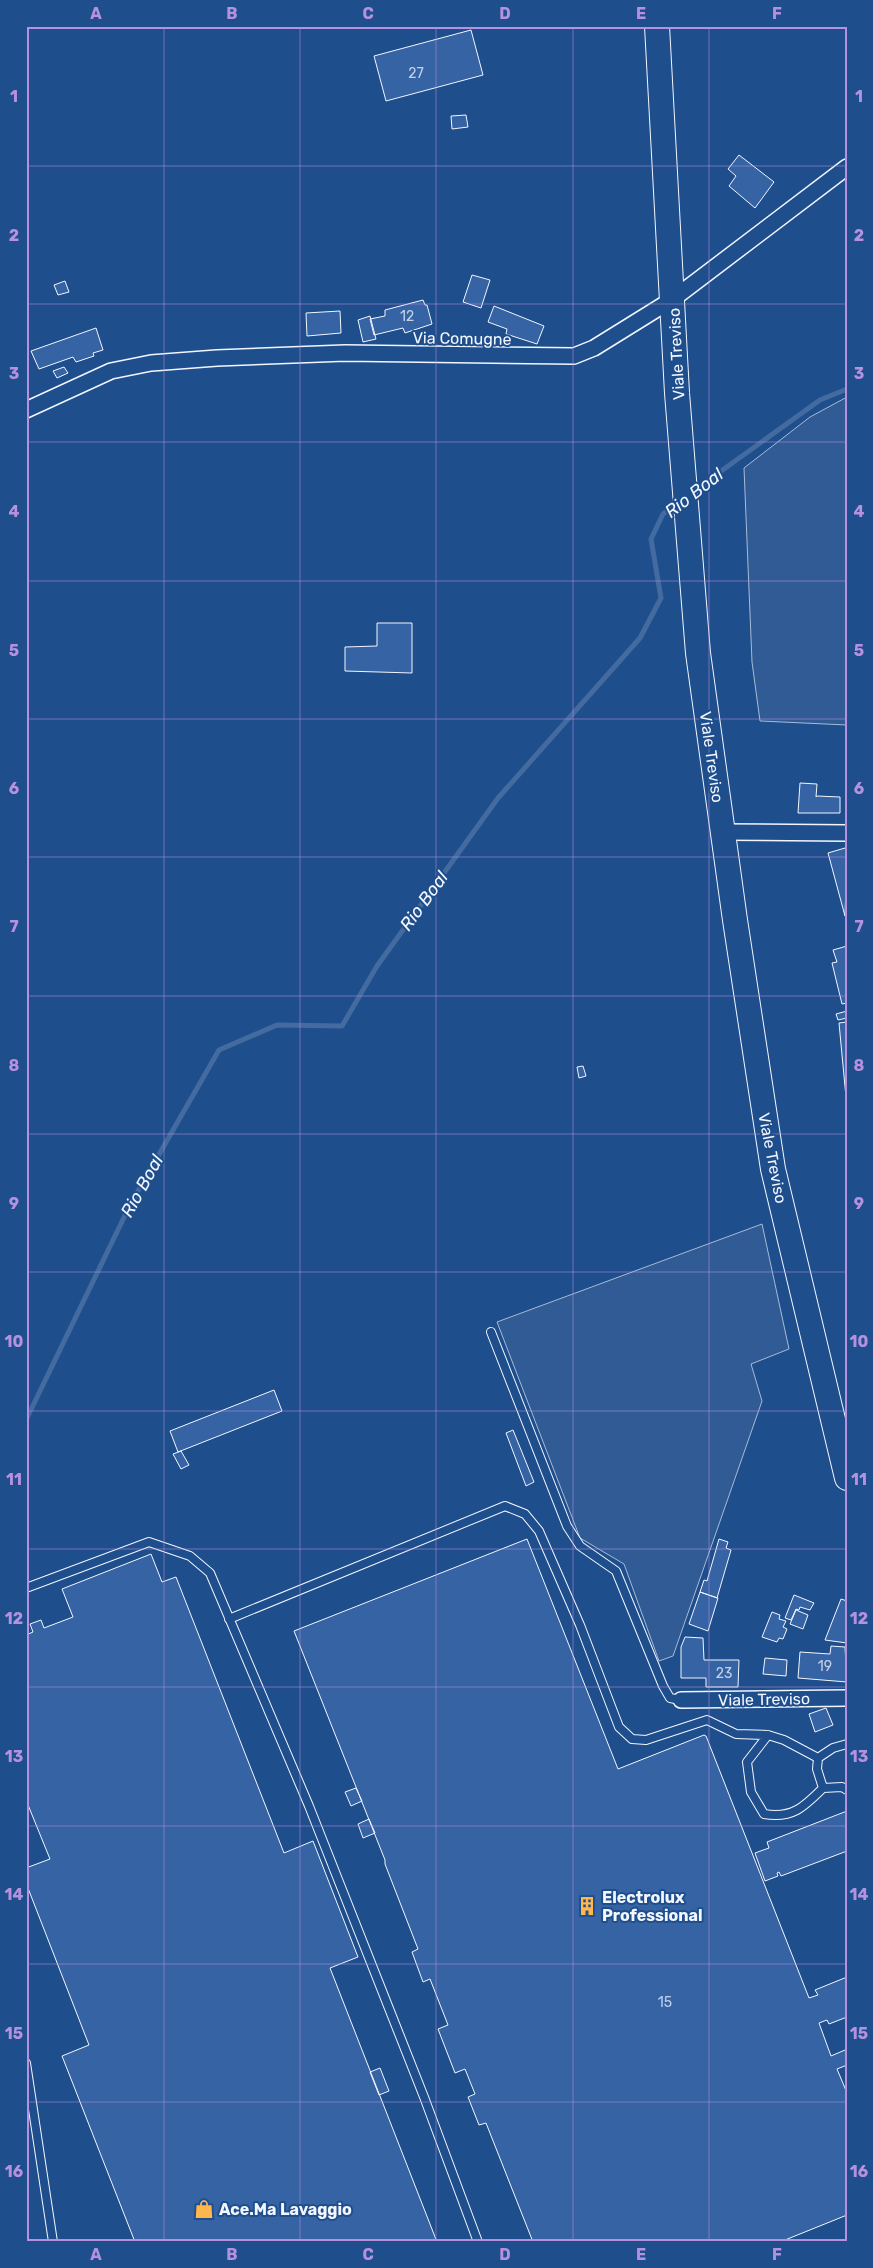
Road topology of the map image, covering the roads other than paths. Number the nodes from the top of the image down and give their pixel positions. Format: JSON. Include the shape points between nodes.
{"nodes":[{"id":1,"x":657,"y":26,"type":"edge"},
{"id":2,"x":847,"y":167,"type":"edge"},
{"id":3,"x":673,"y":298,"type":"junction"},
{"id":4,"x":26,"y":410,"type":"edge"},
{"id":5,"x":722,"y":832,"type":"junction"},
{"id":6,"x":847,"y":833,"type":"edge"},
{"id":7,"x":491,"y":1332,"type":"dead end"},
{"id":8,"x":847,"y":1478,"type":"edge"},
{"id":9,"x":26,"y":1588,"type":"edge"},
{"id":10,"x":230,"y":1619,"type":"junction"},
{"id":11,"x":847,"y":1698,"type":"edge"},
{"id":12,"x":682,"y":1700,"type":"joint"},
{"id":13,"x":768,"y":1735,"type":"junction"},
{"id":14,"x":847,"y":1744,"type":"edge"},
{"id":15,"x":818,"y":1758,"type":"junction"},
{"id":16,"x":824,"y":1788,"type":"junction"},
{"id":17,"x":847,"y":1790,"type":"edge"},
{"id":18,"x":26,"y":2063,"type":"edge"},
{"id":19,"x":53,"y":2242,"type":"edge"},
{"id":20,"x":478,"y":2242,"type":"edge"}],
"edges":[{"from":1,"to":3,"type":"main road","name":"Viale Treviso"},
{"from":2,"to":3,"type":"street","name":"Via Comugne"},
{"from":3,"to":4,"type":"street","name":"Via Comugne","via":[[594,348],[574,356],[345,353],[151,363],[110,371]]},
{"from":3,"to":5,"type":"main road","name":"Viale Treviso","via":[[677,393],[698,653]]},
{"from":5,"to":6,"type":"street"},
{"from":5,"to":8,"type":"main road","name":"Viale Treviso","via":[[773,1168]]},
{"from":7,"to":12,"type":"lane","via":[[567,1526],[580,1546],[616,1571],[662,1686],[670,1698]]},
{"from":9,"to":10,"type":"lane","via":[[149,1542],[190,1556],[210,1573]]},
{"from":10,"to":13,"type":"lane","via":[[505,1506],[525,1514],[539,1531],[619,1727],[632,1739],[646,1740],[707,1720],[736,1734]]},
{"from":10,"to":20,"type":"lane","via":[[309,1806]]},
{"from":11,"to":12,"type":"street","name":"Viale Treviso"},
{"from":13,"to":15,"type":"lane"},
{"from":13,"to":16,"type":"lane","via":[[747,1762],[751,1792],[764,1814],[779,1816],[805,1807]]},
{"from":14,"to":15,"type":"lane"},
{"from":15,"to":16,"type":"lane","via":[[817,1769]]},
{"from":16,"to":17,"type":"lane"},
{"from":18,"to":19,"type":"lane"}]}
